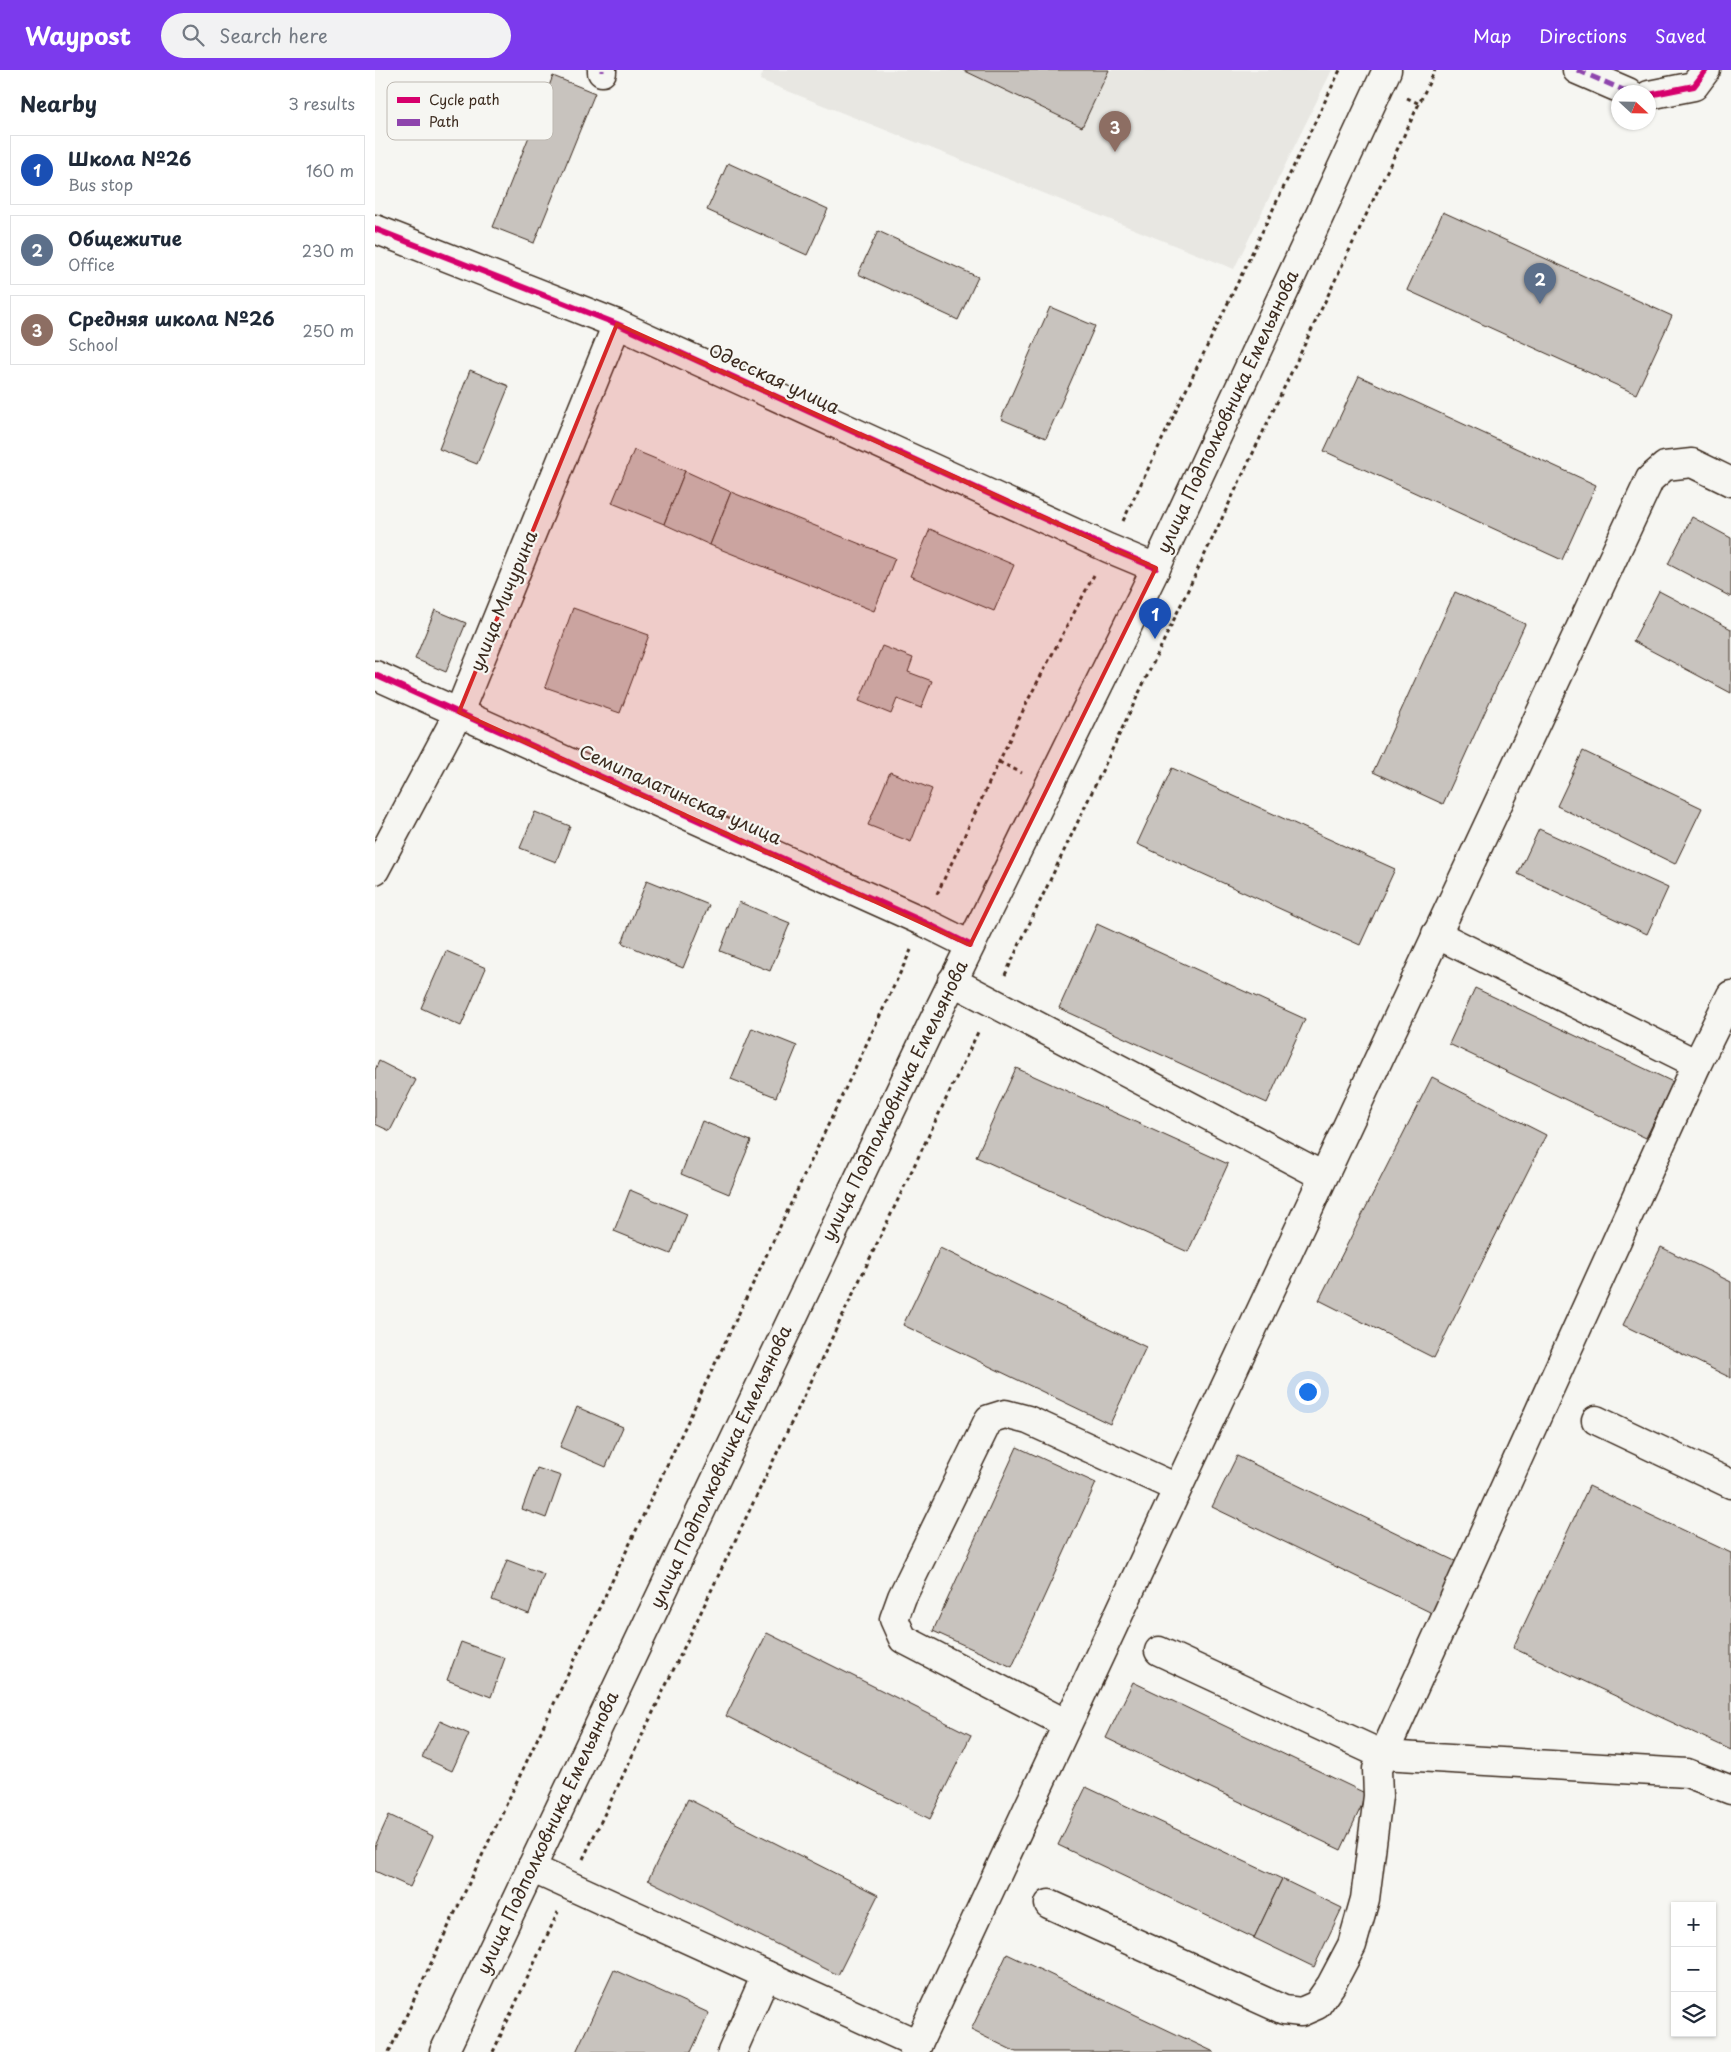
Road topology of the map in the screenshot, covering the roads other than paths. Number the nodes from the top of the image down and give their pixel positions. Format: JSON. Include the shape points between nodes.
{"nodes":[{"id":1,"x":1387,"y":70,"type":"edge"},
{"id":2,"x":1577,"y":70,"type":"edge"},
{"id":3,"x":1706,"y":70,"type":"edge"},
{"id":4,"x":1612,"y":85,"type":"edge"},
{"id":5,"x":1656,"y":94,"type":"edge"},
{"id":6,"x":375,"y":229,"type":"edge"},
{"id":7,"x":617,"y":324,"type":"junction"},
{"id":8,"x":1731,"y":482,"type":"edge"},
{"id":9,"x":1156,"y":568,"type":"junction"},
{"id":10,"x":375,"y":675,"type":"edge"},
{"id":11,"x":459,"y":712,"type":"junction"},
{"id":12,"x":375,"y":870,"type":"edge"},
{"id":13,"x":1437,"y":934,"type":"junction"},
{"id":14,"x":970,"y":945,"type":"junction"},
{"id":15,"x":952,"y":981,"type":"junction"},
{"id":16,"x":1731,"y":996,"type":"edge"},
{"id":17,"x":1697,"y":1064,"type":"junction"},
{"id":18,"x":1323,"y":1176,"type":"junction"},
{"id":19,"x":1596,"y":1420,"type":"dead end"},
{"id":20,"x":1731,"y":1484,"type":"edge"},
{"id":21,"x":1177,"y":1488,"type":"junction"},
{"id":22,"x":1159,"y":1652,"type":"dead end"},
{"id":23,"x":1067,"y":1724,"type":"junction"},
{"id":24,"x":1383,"y":1755,"type":"junction"},
{"id":25,"x":1731,"y":1790,"type":"edge"},
{"id":26,"x":531,"y":1868,"type":"junction"},
{"id":27,"x":1049,"y":1904,"type":"dead end"},
{"id":28,"x":766,"y":1975,"type":"junction"},
{"id":29,"x":916,"y":2048,"type":"edge"},
{"id":30,"x":444,"y":2052,"type":"edge"},
{"id":31,"x":732,"y":2052,"type":"edge"}],
"edges":[{"from":1,"to":9,"type":"street","name":"улица Подполковника Емельянова"},
{"from":2,"to":4,"type":"street"},
{"from":3,"to":5,"type":"street","via":[[1694,86]]},
{"from":6,"to":7,"type":"street","name":"Одесская улица"},
{"from":7,"to":9,"type":"street","name":"Одесская улица"},
{"from":7,"to":11,"type":"street","name":"улица Мичурина"},
{"from":8,"to":13,"type":"street","via":[[1692,463],[1665,466],[1650,478]]},
{"from":9,"to":14,"type":"street","name":"улица Подполковника Емельянова"},
{"from":10,"to":11,"type":"street","name":"Семипалатинская улица"},
{"from":11,"to":12,"type":"street","name":"улица Мичурина"},
{"from":11,"to":14,"type":"street","name":"Семипалатинская улица"},
{"from":13,"to":17,"type":"street"},
{"from":13,"to":18,"type":"street"},
{"from":14,"to":15,"type":"street","name":"улица Подполковника Емельянова"},
{"from":15,"to":18,"type":"street"},
{"from":15,"to":26,"type":"street","name":"улица Подполковника Емельянова"},
{"from":16,"to":17,"type":"street"},
{"from":17,"to":24,"type":"street"},
{"from":18,"to":21,"type":"street"},
{"from":19,"to":20,"type":"street"},
{"from":21,"to":23,"type":"street"},
{"from":21,"to":23,"type":"street","via":[[1028,1420],[1005,1414],[989,1419],[901,1597],[895,1619],[903,1639]]},
{"from":22,"to":24,"type":"street"},
{"from":23,"to":29,"type":"street"},
{"from":24,"to":25,"type":"street","via":[[1687,1773]]},
{"from":24,"to":27,"type":"street","via":[[1377,1769],[1378,1796],[1365,1899],[1352,1945],[1317,2005],[1301,2012],[1284,2010]]},
{"from":26,"to":28,"type":"street"},
{"from":26,"to":30,"type":"street","name":"улица Подполковника Емельянова"},
{"from":28,"to":29,"type":"street"},
{"from":28,"to":31,"type":"street"}]}
